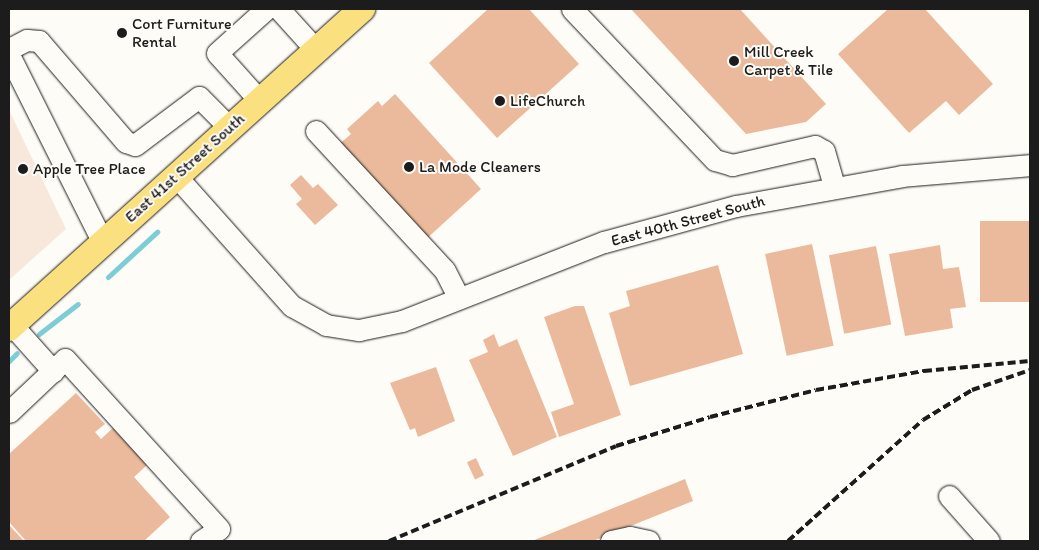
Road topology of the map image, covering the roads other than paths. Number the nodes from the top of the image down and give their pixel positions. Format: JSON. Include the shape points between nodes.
{"nodes":[{"id":1,"x":266,"y":9,"type":"edge"},
{"id":2,"x":278,"y":9,"type":"edge"},
{"id":3,"x":362,"y":9,"type":"edge"},
{"id":4,"x":572,"y":9,"type":"edge"},
{"id":5,"x":9,"y":49,"type":"edge"},
{"id":6,"x":316,"y":50,"type":"junction"},
{"id":7,"x":9,"y":55,"type":"edge"},
{"id":8,"x":260,"y":101,"type":"junction"},
{"id":9,"x":230,"y":128,"type":"junction"},
{"id":10,"x":316,"y":131,"type":"dead end"},
{"id":11,"x":1030,"y":165,"type":"edge"},
{"id":12,"x":176,"y":176,"type":"junction"},
{"id":13,"x":834,"y":186,"type":"junction"},
{"id":14,"x":103,"y":243,"type":"junction"},
{"id":15,"x":458,"y":297,"type":"junction"},
{"id":16,"x":10,"y":326,"type":"edge"},
{"id":17,"x":53,"y":371,"type":"junction"},
{"id":18,"x":9,"y":412,"type":"edge"},
{"id":19,"x":949,"y":496,"type":"dead end"},
{"id":20,"x":201,"y":541,"type":"edge"},
{"id":21,"x":611,"y":541,"type":"edge"},
{"id":22,"x":649,"y":541,"type":"edge"},
{"id":23,"x":989,"y":541,"type":"edge"}],
"edges":[{"from":1,"to":8,"type":"street","via":[[217,53]]},
{"from":2,"to":6,"type":"street"},
{"from":3,"to":6,"type":"main road","name":"East 41st Street South"},
{"from":4,"to":13,"type":"street","via":[[715,160],[732,165],[816,146],[824,151]]},
{"from":5,"to":9,"type":"street","via":[[27,40],[39,41],[126,142],[134,145],[199,98]]},
{"from":6,"to":8,"type":"main road","name":"East 41st Street South"},
{"from":7,"to":14,"type":"street"},
{"from":8,"to":9,"type":"main road","name":"East 41st Street South"},
{"from":9,"to":12,"type":"main road","name":"East 41st Street South"},
{"from":10,"to":15,"type":"street","via":[[445,271]]},
{"from":11,"to":13,"type":"street","name":"East 40th Street South"},
{"from":12,"to":14,"type":"main road","name":"East 41st Street South"},
{"from":12,"to":15,"type":"street","name":"East 40th Street South","via":[[292,306],[326,325],[359,330],[402,321]]},
{"from":13,"to":15,"type":"street","name":"East 40th Street South","via":[[676,221],[551,260]]},
{"from":14,"to":16,"type":"main road","name":"East 41st Street South"},
{"from":16,"to":17,"type":"street"},
{"from":17,"to":18,"type":"street"},
{"from":17,"to":20,"type":"street","via":[[65,360],[219,529]]},
{"from":19,"to":23,"type":"street"},
{"from":21,"to":22,"type":"street","via":[[630,537]]}]}
